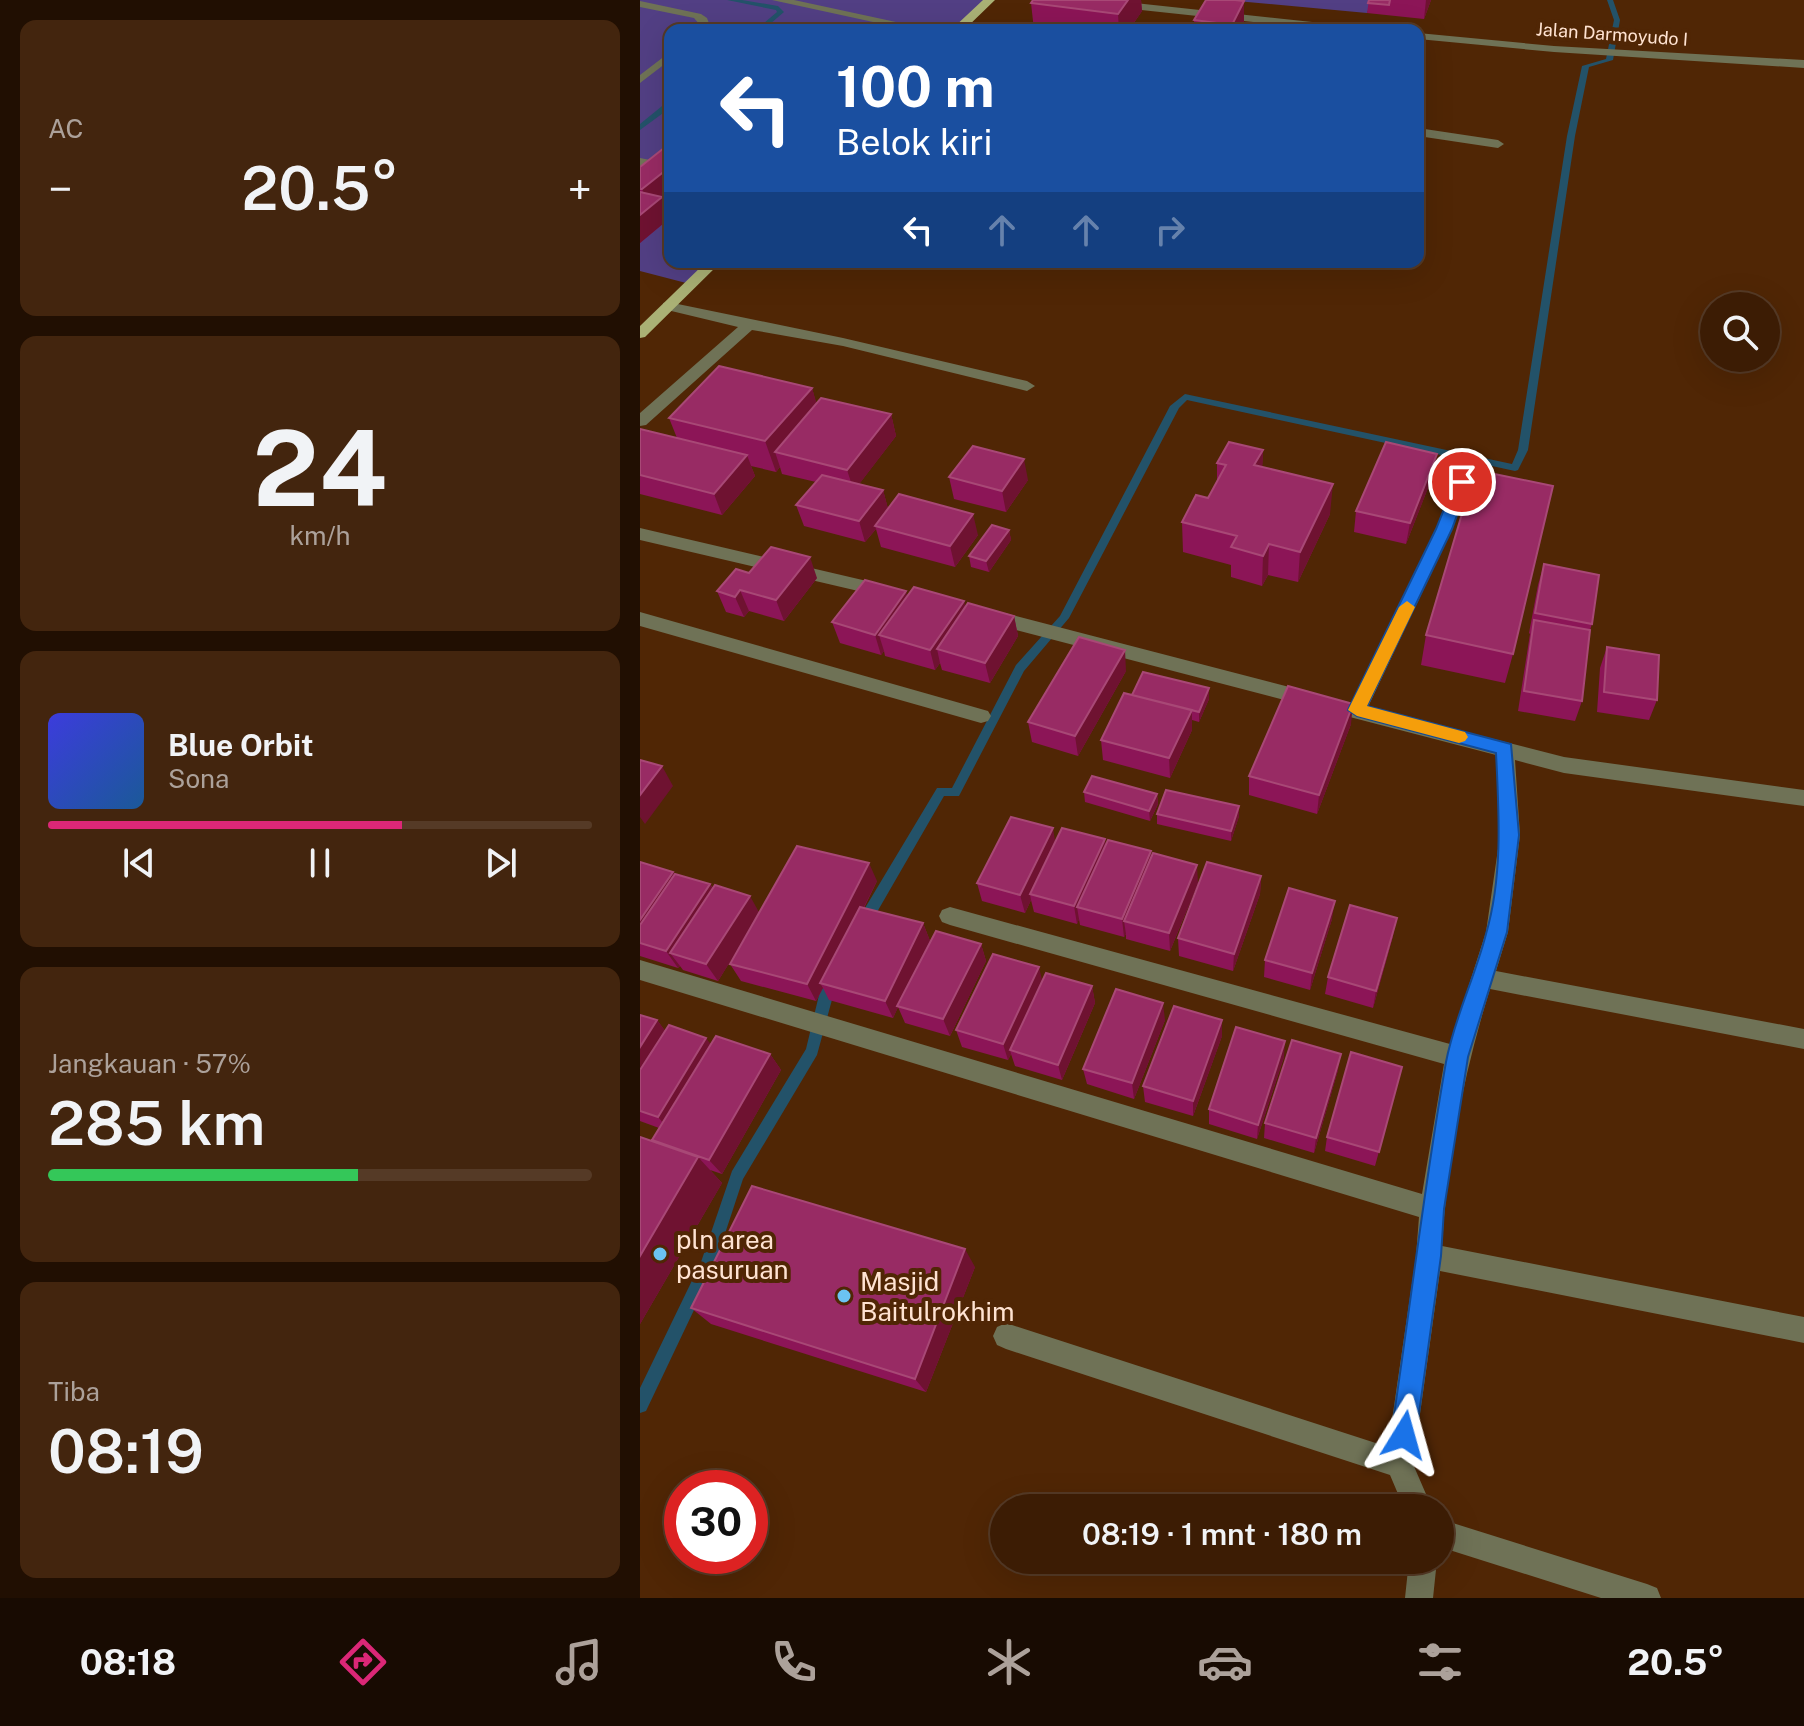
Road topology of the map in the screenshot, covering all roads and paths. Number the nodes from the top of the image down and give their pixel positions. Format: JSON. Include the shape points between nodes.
{"nodes":[{"id":1,"x":778,"y":0,"type":"edge"},
{"id":2,"x":989,"y":0,"type":"edge"},
{"id":3,"x":1076,"y":0,"type":"edge"},
{"id":4,"x":640,"y":4,"type":"edge"},
{"id":5,"x":704,"y":24,"type":"edge"},
{"id":6,"x":897,"y":24,"type":"edge"},
{"id":7,"x":963,"y":24,"type":"edge"},
{"id":8,"x":1301,"y":24,"type":"edge"},
{"id":9,"x":1424,"y":37,"type":"edge"},
{"id":10,"x":664,"y":60,"type":"edge"},
{"id":11,"x":1804,"y":64,"type":"edge"},
{"id":12,"x":640,"y":80,"type":"edge"},
{"id":13,"x":1424,"y":133,"type":"edge"},
{"id":14,"x":1498,"y":144,"type":"dead end"},
{"id":15,"x":640,"y":162,"type":"edge"},
{"id":16,"x":664,"y":167,"type":"edge"},
{"id":17,"x":708,"y":268,"type":"edge"},
{"id":18,"x":668,"y":306,"type":"junction"},
{"id":19,"x":749,"y":325,"type":"junction"},
{"id":20,"x":640,"y":334,"type":"edge"},
{"id":21,"x":1027,"y":386,"type":"dead end"},
{"id":22,"x":640,"y":421,"type":"edge"},
{"id":23,"x":1465,"y":476,"type":"dead end"},
{"id":24,"x":640,"y":534,"type":"edge"},
{"id":25,"x":902,"y":595,"type":"edge"},
{"id":26,"x":976,"y":612,"type":"edge"},
{"id":27,"x":640,"y":619,"type":"edge"},
{"id":28,"x":1357,"y":710,"type":"junction"},
{"id":29,"x":981,"y":716,"type":"dead end"},
{"id":30,"x":1505,"y":749,"type":"junction"},
{"id":31,"x":1804,"y":798,"type":"edge"},
{"id":32,"x":950,"y":916,"type":"dead end"},
{"id":33,"x":640,"y":970,"type":"edge"},
{"id":34,"x":1482,"y":978,"type":"junction"},
{"id":35,"x":1804,"y":1039,"type":"edge"},
{"id":36,"x":1457,"y":1057,"type":"junction"},
{"id":37,"x":1432,"y":1209,"type":"junction"},
{"id":38,"x":1429,"y":1256,"type":"junction"},
{"id":39,"x":1804,"y":1330,"type":"edge"},
{"id":40,"x":1006,"y":1336,"type":"dead end"},
{"id":41,"x":1399,"y":1464,"type":"junction"},
{"id":42,"x":1412,"y":1494,"type":"edge"},
{"id":43,"x":1454,"y":1537,"type":"edge"},
{"id":44,"x":1422,"y":1574,"type":"edge"},
{"id":45,"x":1419,"y":1598,"type":"edge"},
{"id":46,"x":1647,"y":1598,"type":"edge"}],
"edges":[{"from":1,"to":6,"type":"street"},
{"from":2,"to":7,"type":"main road"},
{"from":3,"to":8,"type":"street"},
{"from":4,"to":5,"type":"lane","via":[[697,16]]},
{"from":9,"to":11,"type":"street","name":"Jalan Darmoyudo I"},
{"from":10,"to":12,"type":"lane"},
{"from":13,"to":14,"type":"street"},
{"from":15,"to":16,"type":"street"},
{"from":17,"to":18,"type":"main road"},
{"from":18,"to":19,"type":"street"},
{"from":18,"to":20,"type":"main road"},
{"from":19,"to":21,"type":"street"},
{"from":19,"to":22,"type":"street"},
{"from":23,"to":28,"type":"street"},
{"from":24,"to":25,"type":"street"},
{"from":26,"to":28,"type":"street"},
{"from":27,"to":29,"type":"street"},
{"from":28,"to":30,"type":"street"},
{"from":30,"to":31,"type":"street","via":[[1564,765]]},
{"from":30,"to":34,"type":"street","via":[[1510,835],[1497,932]]},
{"from":32,"to":36,"type":"street"},
{"from":33,"to":37,"type":"street"},
{"from":34,"to":35,"type":"street"},
{"from":34,"to":36,"type":"street"},
{"from":36,"to":37,"type":"street"},
{"from":37,"to":38,"type":"street"},
{"from":38,"to":39,"type":"street"},
{"from":38,"to":41,"type":"street"},
{"from":40,"to":41,"type":"street"},
{"from":41,"to":42,"type":"street"},
{"from":43,"to":46,"type":"street"},
{"from":44,"to":45,"type":"street"}]}
